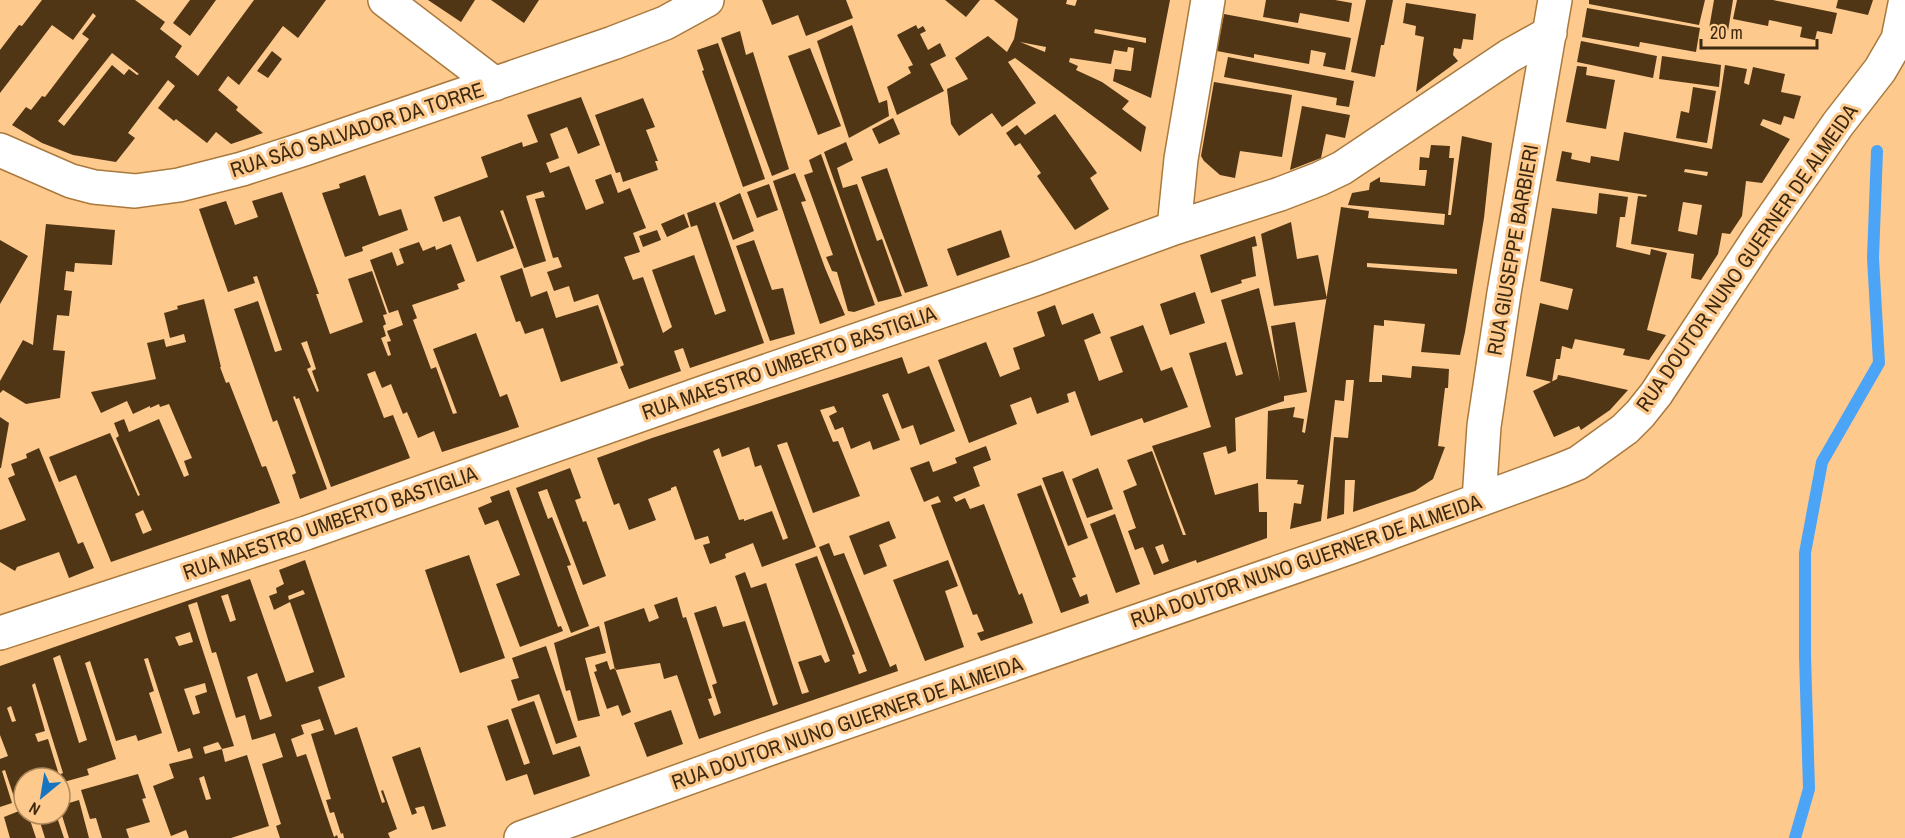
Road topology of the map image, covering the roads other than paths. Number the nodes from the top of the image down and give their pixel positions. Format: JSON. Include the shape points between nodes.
{"nodes":[{"id":1,"x":385,"y":0,"type":"edge"},
{"id":2,"x":707,"y":0,"type":"edge"},
{"id":3,"x":1208,"y":0,"type":"edge"},
{"id":4,"x":1555,"y":0,"type":"edge"},
{"id":5,"x":1905,"y":4,"type":"edge"},
{"id":6,"x":1550,"y":33,"type":"junction"},
{"id":7,"x":1902,"y":42,"type":"edge"},
{"id":8,"x":495,"y":84,"type":"junction"},
{"id":9,"x":0,"y":150,"type":"edge"},
{"id":10,"x":1174,"y":228,"type":"junction"},
{"id":11,"x":1479,"y":500,"type":"junction"},
{"id":12,"x":4,"y":624,"type":"edge"},
{"id":13,"x":521,"y":838,"type":"edge"}],
"edges":[{"from":1,"to":8,"type":"street"},
{"from":2,"to":8,"type":"street","name":"RUA SÃO SALVADOR DA TORRE","via":[[665,23]]},
{"from":3,"to":10,"type":"street","via":[[1181,159]]},
{"from":4,"to":6,"type":"street","name":"RUA GIUSEPPE BARBIERI"},
{"from":5,"to":7,"type":"street","name":"RUA DOUTOR NUNO GUERNER DE ALMEIDA"},
{"from":6,"to":10,"type":"street","name":"RUA MAESTRO UMBERTO BASTIGLIA","via":[[1509,56],[1342,168],[1280,194]]},
{"from":6,"to":11,"type":"street","name":"RUA GIUSEPPE BARBIERI","via":[[1504,293],[1484,426]]},
{"from":7,"to":11,"type":"street","name":"RUA DOUTOR NUNO GUERNER DE ALMEIDA","via":[[1838,124],[1640,414],[1578,464]]},
{"from":8,"to":9,"type":"street","name":"RUA SÃO SALVADOR DA TORRE","via":[[242,169],[152,190],[119,190],[71,181]]},
{"from":10,"to":12,"type":"street","name":"RUA MAESTRO UMBERTO BASTIGLIA","via":[[306,532]]},
{"from":11,"to":13,"type":"street","name":"RUA DOUTOR NUNO GUERNER DE ALMEIDA"}]}
